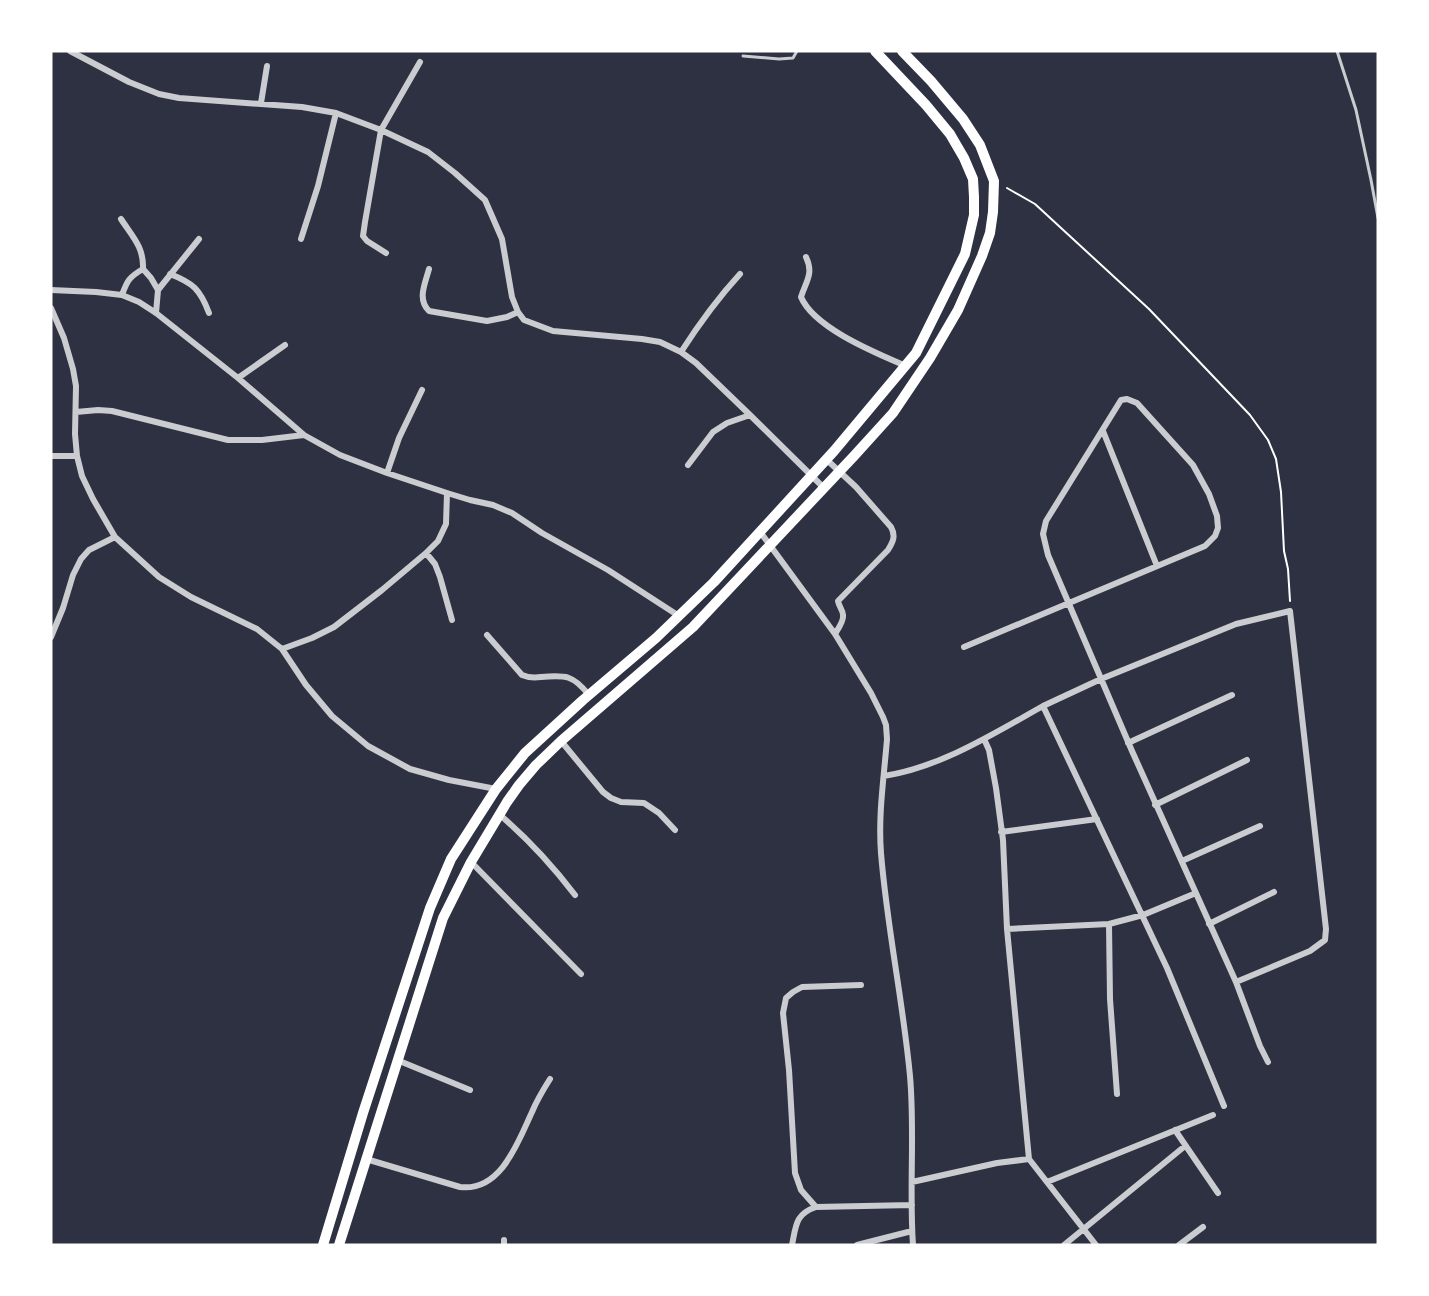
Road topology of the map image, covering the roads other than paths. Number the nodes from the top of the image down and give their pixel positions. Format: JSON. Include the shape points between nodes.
{"nodes":[{"id":1,"x":70,"y":51,"type":"edge"},
{"id":2,"x":797,"y":51,"type":"edge"},
{"id":3,"x":875,"y":51,"type":"edge"},
{"id":4,"x":902,"y":51,"type":"edge"},
{"id":5,"x":1337,"y":51,"type":"edge"},
{"id":6,"x":743,"y":56,"type":"dead end"},
{"id":7,"x":420,"y":62,"type":"dead end"},
{"id":8,"x":267,"y":66,"type":"dead end"},
{"id":9,"x":261,"y":103,"type":"junction"},
{"id":10,"x":336,"y":113,"type":"junction"},
{"id":11,"x":381,"y":130,"type":"junction"},
{"id":12,"x":1378,"y":218,"type":"edge"},
{"id":13,"x":121,"y":219,"type":"dead end"},
{"id":14,"x":199,"y":239,"type":"dead end"},
{"id":15,"x":301,"y":239,"type":"dead end"},
{"id":16,"x":386,"y":253,"type":"dead end"},
{"id":17,"x":806,"y":257,"type":"dead end"},
{"id":18,"x":142,"y":269,"type":"junction"},
{"id":19,"x":429,"y":270,"type":"dead end"},
{"id":20,"x":170,"y":274,"type":"junction"},
{"id":21,"x":740,"y":274,"type":"dead end"},
{"id":22,"x":51,"y":290,"type":"edge"},
{"id":23,"x":158,"y":290,"type":"junction"},
{"id":24,"x":122,"y":296,"type":"junction"},
{"id":25,"x":51,"y":309,"type":"edge"},
{"id":26,"x":518,"y":312,"type":"junction"},
{"id":27,"x":156,"y":313,"type":"junction"},
{"id":28,"x":209,"y":313,"type":"dead end"},
{"id":29,"x":285,"y":345,"type":"dead end"},
{"id":30,"x":681,"y":352,"type":"junction"},
{"id":31,"x":906,"y":366,"type":"junction"},
{"id":32,"x":238,"y":378,"type":"junction"},
{"id":33,"x":422,"y":390,"type":"dead end"},
{"id":34,"x":76,"y":412,"type":"junction"},
{"id":35,"x":750,"y":415,"type":"junction"},
{"id":36,"x":1103,"y":431,"type":"junction"},
{"id":37,"x":304,"y":435,"type":"junction"},
{"id":38,"x":51,"y":456,"type":"edge"},
{"id":39,"x":77,"y":456,"type":"junction"},
{"id":40,"x":827,"y":460,"type":"junction"},
{"id":41,"x":688,"y":465,"type":"dead end"},
{"id":42,"x":839,"y":471,"type":"junction"},
{"id":43,"x":387,"y":473,"type":"junction"},
{"id":44,"x":811,"y":476,"type":"junction"},
{"id":45,"x":824,"y":488,"type":"junction"},
{"id":46,"x":447,"y":494,"type":"junction"},
{"id":47,"x":761,"y":532,"type":"junction"},
{"id":48,"x":115,"y":537,"type":"junction"},
{"id":49,"x":771,"y":545,"type":"junction"},
{"id":50,"x":426,"y":554,"type":"junction"},
{"id":51,"x":1157,"y":566,"type":"junction"},
{"id":52,"x":1070,"y":603,"type":"junction"},
{"id":53,"x":679,"y":616,"type":"junction"},
{"id":54,"x":452,"y":620,"type":"dead end"},
{"id":55,"x":835,"y":634,"type":"junction"},
{"id":56,"x":487,"y":635,"type":"dead end"},
{"id":57,"x":51,"y":637,"type":"edge"},
{"id":58,"x":964,"y":647,"type":"dead end"},
{"id":59,"x":282,"y":649,"type":"junction"},
{"id":60,"x":1101,"y":680,"type":"junction"},
{"id":61,"x":590,"y":695,"type":"junction"},
{"id":62,"x":1232,"y":695,"type":"dead end"},
{"id":63,"x":1043,"y":706,"type":"junction"},
{"id":64,"x":984,"y":739,"type":"junction"},
{"id":65,"x":561,"y":741,"type":"junction"},
{"id":66,"x":1128,"y":743,"type":"junction"},
{"id":67,"x":1247,"y":760,"type":"dead end"},
{"id":68,"x":884,"y":776,"type":"junction"},
{"id":69,"x":496,"y":789,"type":"junction"},
{"id":70,"x":1155,"y":805,"type":"junction"},
{"id":71,"x":500,"y":814,"type":"junction"},
{"id":72,"x":1097,"y":819,"type":"junction"},
{"id":73,"x":1260,"y":826,"type":"dead end"},
{"id":74,"x":675,"y":830,"type":"dead end"},
{"id":75,"x":1001,"y":832,"type":"junction"},
{"id":76,"x":1182,"y":861,"type":"junction"},
{"id":77,"x":471,"y":862,"type":"junction"},
{"id":78,"x":1274,"y":892,"type":"dead end"},
{"id":79,"x":1196,"y":893,"type":"junction"},
{"id":80,"x":575,"y":895,"type":"dead end"},
{"id":81,"x":1143,"y":915,"type":"junction"},
{"id":82,"x":1109,"y":924,"type":"junction"},
{"id":83,"x":1209,"y":924,"type":"junction"},
{"id":84,"x":1006,"y":929,"type":"junction"},
{"id":85,"x":581,"y":974,"type":"dead end"},
{"id":86,"x":1236,"y":982,"type":"junction"},
{"id":87,"x":861,"y":985,"type":"dead end"},
{"id":88,"x":397,"y":1060,"type":"junction"},
{"id":89,"x":1268,"y":1062,"type":"dead end"},
{"id":90,"x":550,"y":1079,"type":"dead end"},
{"id":91,"x":470,"y":1090,"type":"dead end"},
{"id":92,"x":1117,"y":1095,"type":"dead end"},
{"id":93,"x":1224,"y":1106,"type":"dead end"},
{"id":94,"x":1213,"y":1115,"type":"dead end"},
{"id":95,"x":1175,"y":1130,"type":"junction"},
{"id":96,"x":1185,"y":1146,"type":"junction"},
{"id":97,"x":1029,"y":1158,"type":"junction"},
{"id":98,"x":366,"y":1159,"type":"junction"},
{"id":99,"x":912,"y":1182,"type":"junction"},
{"id":100,"x":1047,"y":1182,"type":"junction"},
{"id":101,"x":1218,"y":1193,"type":"dead end"},
{"id":102,"x":912,"y":1205,"type":"junction"},
{"id":103,"x":816,"y":1207,"type":"junction"},
{"id":104,"x":333,"y":1210,"type":"junction"},
{"id":105,"x":347,"y":1217,"type":"junction"},
{"id":106,"x":1203,"y":1227,"type":"dead end"},
{"id":107,"x":1083,"y":1228,"type":"junction"},
{"id":108,"x":912,"y":1231,"type":"junction"},
{"id":109,"x":323,"y":1245,"type":"edge"},
{"id":110,"x":339,"y":1245,"type":"edge"},
{"id":111,"x":792,"y":1245,"type":"edge"},
{"id":112,"x":857,"y":1245,"type":"edge"},
{"id":113,"x":913,"y":1245,"type":"edge"},
{"id":114,"x":1064,"y":1245,"type":"edge"},
{"id":115,"x":1096,"y":1245,"type":"edge"},
{"id":116,"x":1179,"y":1245,"type":"edge"}],
"edges":[{"from":1,"to":9,"type":"street","via":[[159,94]]},
{"from":2,"to":6,"type":"lane","via":[[793,58]]},
{"from":3,"to":31,"type":"highway","via":[[950,135],[973,178],[974,215],[965,254]]},
{"from":4,"to":42,"type":"highway","via":[[963,119],[980,145],[994,181],[993,213],[982,256],[958,310],[930,358],[893,413]]},
{"from":5,"to":12,"type":"lane","via":[[1356,110]]},
{"from":7,"to":11,"type":"street"},
{"from":8,"to":9,"type":"street"},
{"from":9,"to":10,"type":"street"},
{"from":10,"to":11,"type":"street"},
{"from":10,"to":15,"type":"street"},
{"from":11,"to":16,"type":"street","via":[[363,236]]},
{"from":11,"to":26,"type":"street","via":[[428,152],[484,200],[502,238]]},
{"from":13,"to":18,"type":"street","via":[[139,246]]},
{"from":14,"to":20,"type":"street"},
{"from":17,"to":31,"type":"street","via":[[810,272],[801,297],[812,314],[849,339]]},
{"from":18,"to":23,"type":"street"},
{"from":18,"to":24,"type":"street","via":[[132,275]]},
{"from":19,"to":26,"type":"street","via":[[422,302],[429,311],[487,321]]},
{"from":20,"to":23,"type":"street"},
{"from":20,"to":28,"type":"street","via":[[187,280],[204,299]]},
{"from":21,"to":30,"type":"street"},
{"from":22,"to":24,"type":"street"},
{"from":23,"to":27,"type":"street"},
{"from":24,"to":27,"type":"street"},
{"from":25,"to":34,"type":"street","via":[[73,369]]},
{"from":26,"to":30,"type":"street","via":[[524,320],[553,331],[642,339]]},
{"from":27,"to":32,"type":"street"},
{"from":29,"to":32,"type":"street"},
{"from":30,"to":35,"type":"street"},
{"from":31,"to":40,"type":"highway"},
{"from":32,"to":37,"type":"street"},
{"from":33,"to":43,"type":"street"},
{"from":34,"to":37,"type":"street","via":[[112,411],[228,440]]},
{"from":34,"to":39,"type":"street"},
{"from":35,"to":41,"type":"street","via":[[713,432]]},
{"from":35,"to":44,"type":"street"},
{"from":36,"to":51,"type":"street"},
{"from":36,"to":51,"type":"street","via":[[1121,400],[1137,403],[1193,465],[1209,494],[1217,516],[1215,536],[1205,546]]},
{"from":36,"to":52,"type":"street","via":[[1046,521],[1043,534]]},
{"from":37,"to":43,"type":"street","via":[[340,455]]},
{"from":38,"to":39,"type":"street"},
{"from":39,"to":48,"type":"street","via":[[82,476]]},
{"from":40,"to":42,"type":"street"},
{"from":40,"to":44,"type":"highway"},
{"from":42,"to":45,"type":"highway"},
{"from":42,"to":55,"type":"street","via":[[894,532],[888,550],[838,601],[843,615]]},
{"from":43,"to":46,"type":"street"},
{"from":44,"to":45,"type":"street"},
{"from":44,"to":47,"type":"highway"},
{"from":45,"to":49,"type":"highway"},
{"from":46,"to":50,"type":"street","via":[[446,525]]},
{"from":46,"to":53,"type":"street","via":[[493,504],[512,513]]},
{"from":47,"to":49,"type":"street"},
{"from":47,"to":53,"type":"highway"},
{"from":48,"to":57,"type":"street","via":[[89,550],[81,559]]},
{"from":48,"to":59,"type":"street","via":[[159,577],[257,629]]},
{"from":49,"to":55,"type":"street"},
{"from":49,"to":65,"type":"highway","via":[[693,627]]},
{"from":50,"to":54,"type":"street","via":[[435,564]]},
{"from":50,"to":59,"type":"street","via":[[334,627]]},
{"from":51,"to":52,"type":"street"},
{"from":52,"to":58,"type":"street"},
{"from":52,"to":60,"type":"street"},
{"from":53,"to":61,"type":"highway"},
{"from":55,"to":68,"type":"street","via":[[886,725]]},
{"from":56,"to":61,"type":"street","via":[[522,675],[563,676]]},
{"from":59,"to":69,"type":"street","via":[[332,716],[368,746],[410,769]]},
{"from":60,"to":63,"type":"street"},
{"from":60,"to":66,"type":"street"},
{"from":60,"to":86,"type":"street","via":[[1236,624],[1290,611],[1325,940],[1310,951]]},
{"from":61,"to":69,"type":"highway","via":[[525,753]]},
{"from":62,"to":66,"type":"street"},
{"from":63,"to":64,"type":"street"},
{"from":63,"to":72,"type":"street"},
{"from":64,"to":68,"type":"street","via":[[929,764]]},
{"from":64,"to":75,"type":"street","via":[[991,760]]},
{"from":65,"to":71,"type":"highway","via":[[519,785]]},
{"from":65,"to":74,"type":"street","via":[[603,792],[621,801],[644,803]]},
{"from":66,"to":70,"type":"street"},
{"from":67,"to":70,"type":"street"},
{"from":68,"to":99,"type":"street","via":[[881,853],[909,1067]]},
{"from":69,"to":104,"type":"highway","via":[[451,859],[430,908]]},
{"from":70,"to":76,"type":"street"},
{"from":71,"to":77,"type":"highway"},
{"from":71,"to":80,"type":"street","via":[[558,872]]},
{"from":72,"to":75,"type":"street"},
{"from":72,"to":81,"type":"street"},
{"from":73,"to":76,"type":"street"},
{"from":75,"to":84,"type":"street"},
{"from":76,"to":79,"type":"street"},
{"from":77,"to":85,"type":"street"},
{"from":77,"to":88,"type":"highway","via":[[443,918]]},
{"from":78,"to":83,"type":"street"},
{"from":79,"to":81,"type":"street"},
{"from":79,"to":83,"type":"street"},
{"from":81,"to":82,"type":"street"},
{"from":81,"to":93,"type":"street"},
{"from":82,"to":84,"type":"street"},
{"from":82,"to":92,"type":"street"},
{"from":83,"to":86,"type":"street"},
{"from":84,"to":97,"type":"street"},
{"from":86,"to":89,"type":"street"},
{"from":87,"to":103,"type":"street","via":[[802,987],[786,998],[783,1013],[795,1173],[801,1190]]},
{"from":88,"to":91,"type":"street"},
{"from":88,"to":98,"type":"highway"},
{"from":90,"to":98,"type":"street","via":[[519,1143],[501,1170],[482,1185],[460,1188]]},
{"from":94,"to":95,"type":"street"},
{"from":95,"to":96,"type":"street"},
{"from":95,"to":100,"type":"street"},
{"from":96,"to":101,"type":"street"},
{"from":96,"to":107,"type":"street"},
{"from":97,"to":99,"type":"street"},
{"from":97,"to":100,"type":"street"},
{"from":98,"to":105,"type":"highway"},
{"from":99,"to":102,"type":"street"},
{"from":100,"to":107,"type":"street"},
{"from":102,"to":103,"type":"street"},
{"from":102,"to":108,"type":"street"},
{"from":103,"to":111,"type":"street","via":[[799,1218]]},
{"from":104,"to":105,"type":"highway"},
{"from":104,"to":109,"type":"highway"},
{"from":105,"to":110,"type":"highway"},
{"from":106,"to":116,"type":"street"},
{"from":107,"to":114,"type":"street"},
{"from":107,"to":115,"type":"street"},
{"from":108,"to":112,"type":"street"},
{"from":108,"to":113,"type":"street"}]}
